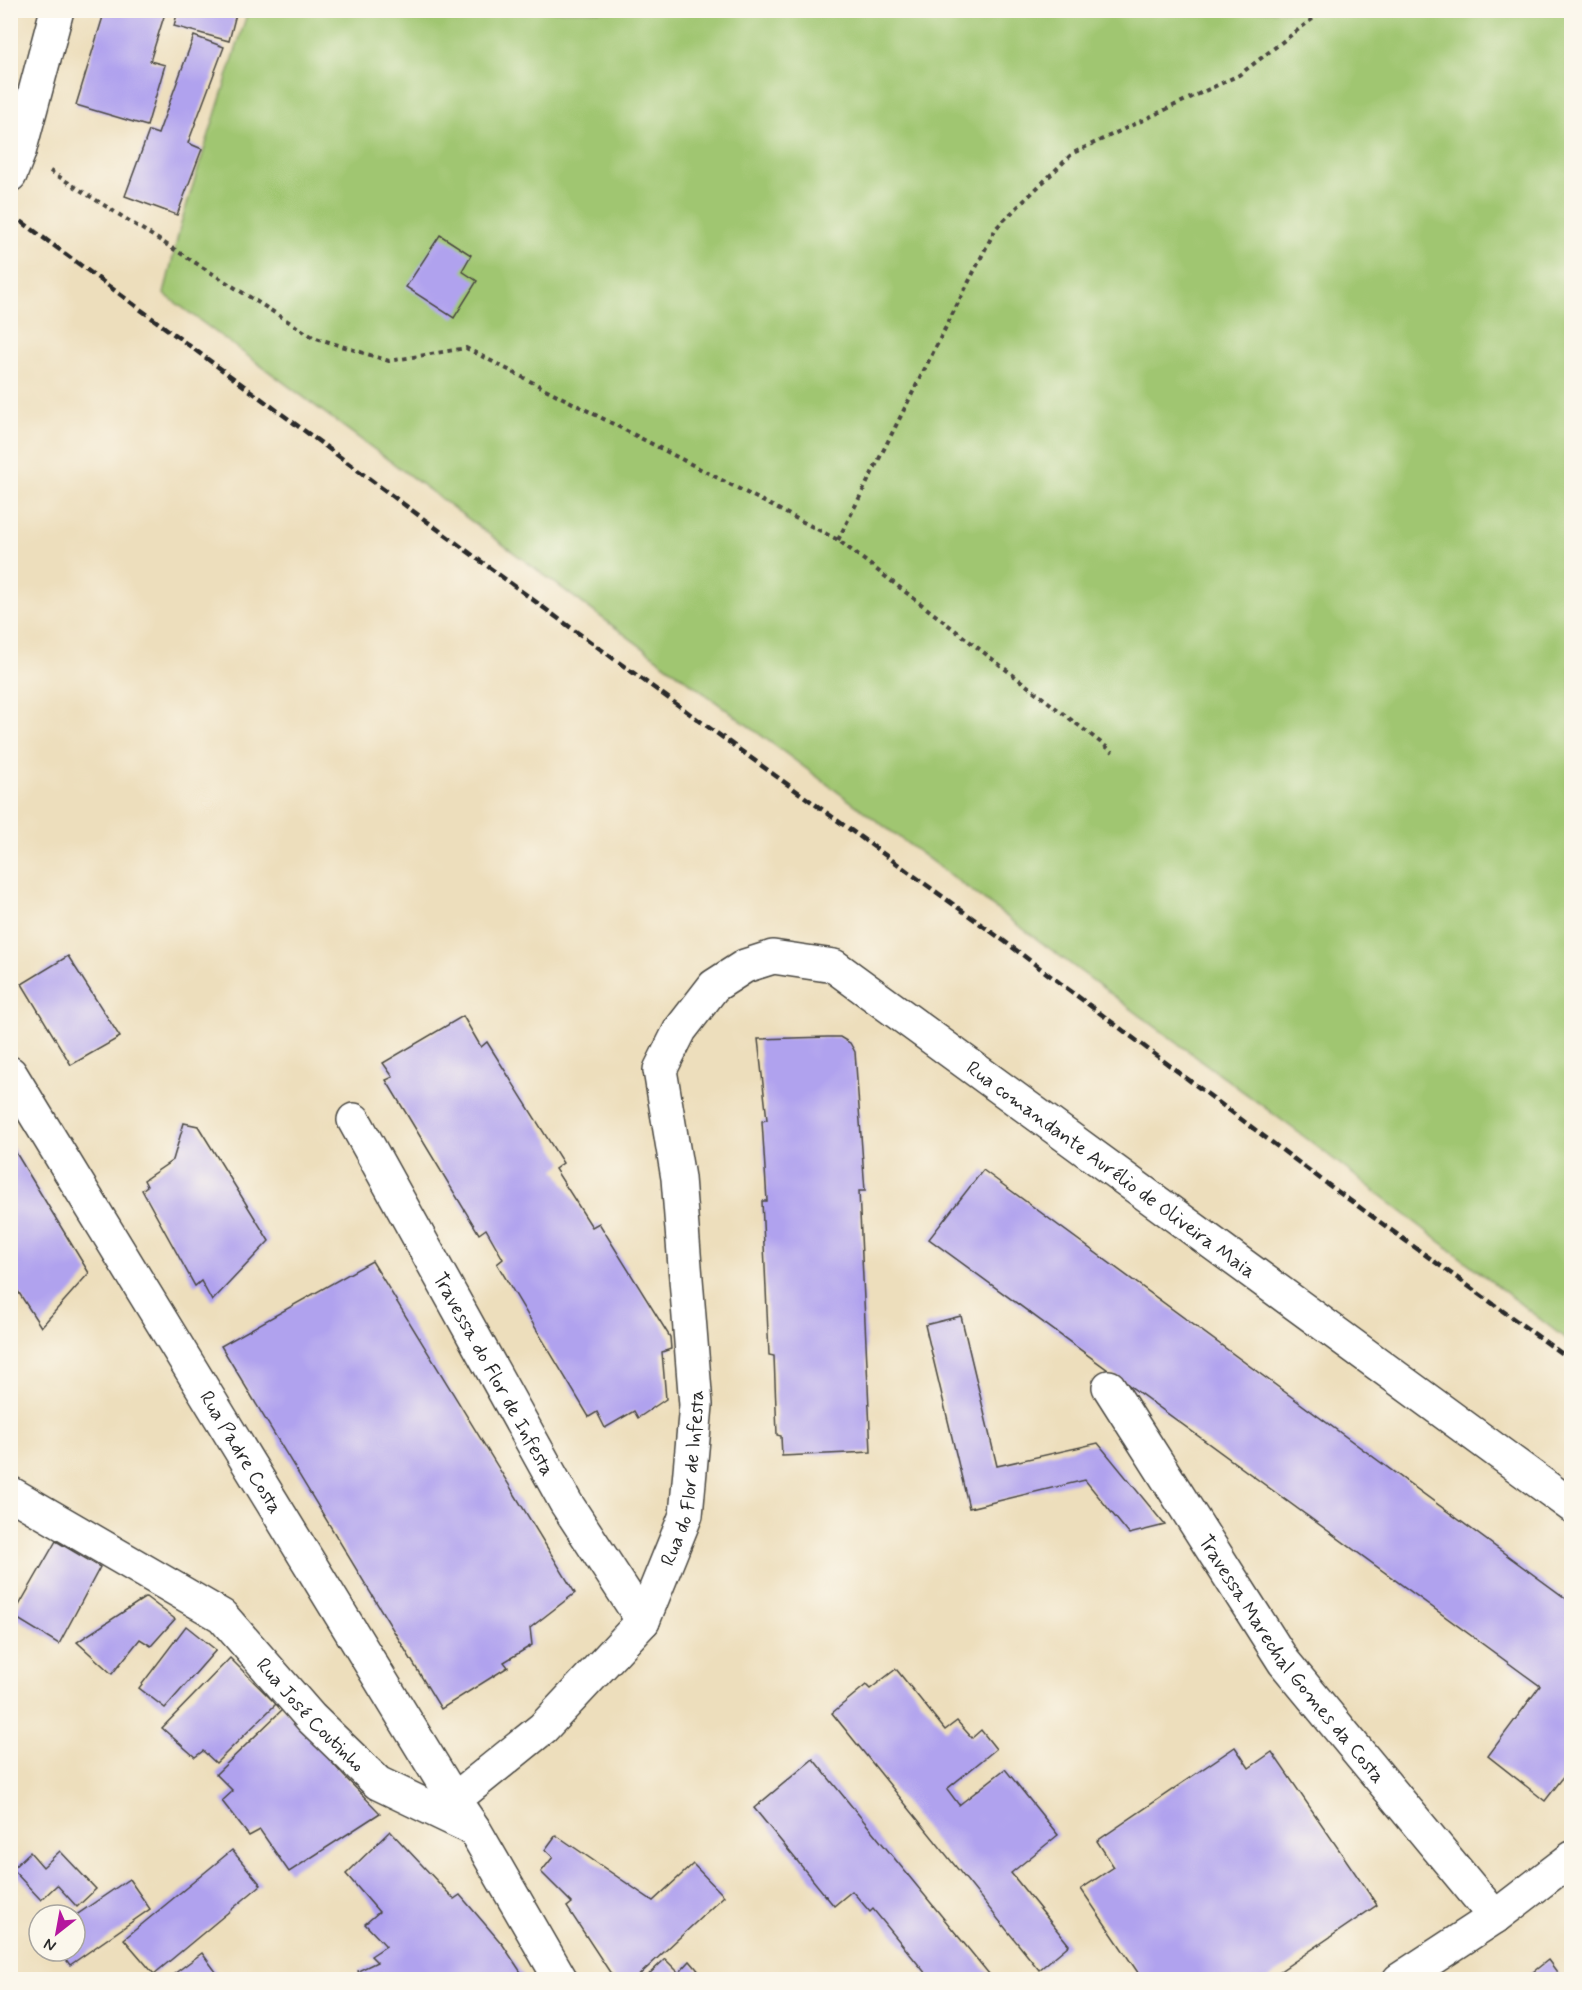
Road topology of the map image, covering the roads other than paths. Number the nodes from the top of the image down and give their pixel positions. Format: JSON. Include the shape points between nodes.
{"nodes":[{"id":1,"x":57,"y":10,"type":"edge"},
{"id":2,"x":15,"y":163,"type":"edge"},
{"id":3,"x":660,"y":1070,"type":"joint"},
{"id":4,"x":10,"y":1072,"type":"edge"},
{"id":5,"x":354,"y":1120,"type":"dead end"},
{"id":6,"x":1109,"y":1387,"type":"dead end"},
{"id":7,"x":10,"y":1493,"type":"edge"},
{"id":8,"x":1572,"y":1506,"type":"edge"},
{"id":9,"x":643,"y":1621,"type":"junction"},
{"id":10,"x":454,"y":1800,"type":"junction"},
{"id":11,"x":474,"y":1829,"type":"junction"},
{"id":12,"x":1572,"y":1858,"type":"edge"},
{"id":13,"x":1495,"y":1917,"type":"junction"},
{"id":14,"x":561,"y":1980,"type":"edge"},
{"id":15,"x":1399,"y":1980,"type":"edge"}],
"edges":[{"from":1,"to":2,"type":"street"},
{"from":3,"to":8,"type":"street","name":"Rua comandante Aurélio de Oliveira Maia","via":[[680,1030],[714,986],[745,966],[773,957],[834,966]]},
{"from":3,"to":9,"type":"street","name":"Rua do Flor de Infesta","via":[[678,1178],[696,1405],[686,1515]]},
{"from":4,"to":10,"type":"street","name":"Rua Padre Costa"},
{"from":5,"to":9,"type":"street","name":"Travessa do Flor de Infesta","via":[[566,1503]]},
{"from":6,"to":13,"type":"street","name":"Travessa Marechal Gomes da Costa","via":[[1284,1662]]},
{"from":7,"to":11,"type":"street","name":"Rua José Coutinho","via":[[222,1616],[311,1718],[378,1783]]},
{"from":9,"to":10,"type":"street","name":"Rua do Flor de Infesta","via":[[543,1728]]},
{"from":10,"to":11,"type":"street","name":"Rua Padre Costa"},
{"from":11,"to":14,"type":"street"},
{"from":12,"to":13,"type":"street"},
{"from":13,"to":15,"type":"street"}]}
